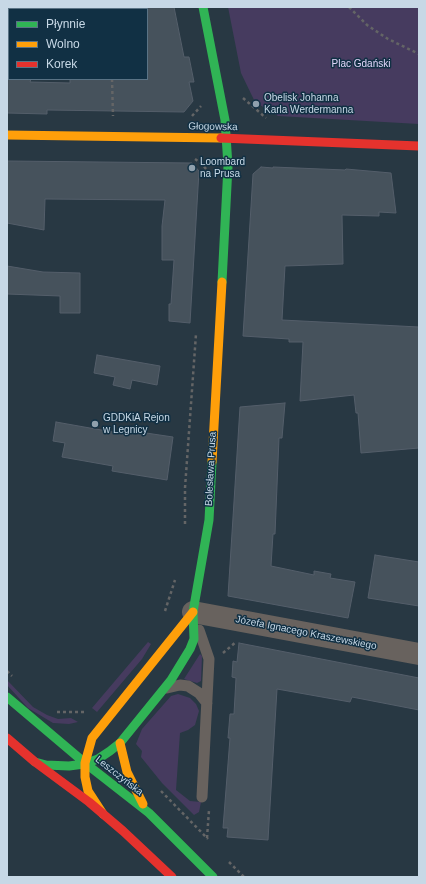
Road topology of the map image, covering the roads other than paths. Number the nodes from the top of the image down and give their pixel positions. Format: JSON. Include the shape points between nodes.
{"nodes":[{"id":1,"x":203,"y":7,"type":"edge"},
{"id":2,"x":7,"y":135,"type":"edge"},
{"id":3,"x":227,"y":138,"type":"junction"},
{"id":4,"x":419,"y":146,"type":"edge"},
{"id":5,"x":193,"y":612,"type":"junction"},
{"id":6,"x":419,"y":654,"type":"edge"},
{"id":7,"x":163,"y":690,"type":"junction"},
{"id":8,"x":7,"y":697,"type":"edge"},
{"id":9,"x":207,"y":704,"type":"junction"},
{"id":10,"x":100,"y":726,"type":"junction"},
{"id":11,"x":50,"y":733,"type":"junction"},
{"id":12,"x":82,"y":734,"type":"dead end"},
{"id":13,"x":67,"y":736,"type":"dead end"},
{"id":14,"x":7,"y":738,"type":"edge"},
{"id":15,"x":120,"y":743,"type":"junction"},
{"id":16,"x":35,"y":762,"type":"junction"},
{"id":17,"x":85,"y":763,"type":"junction"},
{"id":18,"x":202,"y":797,"type":"dead end"},
{"id":19,"x":150,"y":813,"type":"junction"},
{"id":20,"x":103,"y":814,"type":"junction"},
{"id":21,"x":172,"y":877,"type":"edge"},
{"id":22,"x":213,"y":877,"type":"edge"}],
"edges":[{"from":1,"to":3,"type":"street","name":"Bolesława Prusa","via":[[222,98]]},
{"from":2,"to":3,"type":"street","name":"Głogowska"},
{"from":3,"to":4,"type":"street","name":"Głogowska"},
{"from":3,"to":5,"type":"street","name":"Bolesława Prusa","via":[[227,186],[209,520]]},
{"from":5,"to":6,"type":"street","name":"Józefa Ignacego Kraszewskiego"},
{"from":5,"to":7,"type":"street","via":[[194,639],[180,667]]},
{"from":5,"to":9,"type":"lane","name":"Bolesława Prusa","via":[[209,659]]},
{"from":5,"to":10,"type":"street"},
{"from":7,"to":9,"type":"lane","via":[[175,685],[188,686],[199,693]]},
{"from":7,"to":15,"type":"street"},
{"from":8,"to":11,"type":"street","name":"Leszczyńska"},
{"from":9,"to":18,"type":"lane","name":"Bolesława Prusa"},
{"from":10,"to":12,"type":"street"},
{"from":10,"to":17,"type":"street","via":[[92,738]]},
{"from":11,"to":13,"type":"street"},
{"from":11,"to":17,"type":"street","name":"Leszczyńska"},
{"from":14,"to":16,"type":"street"},
{"from":15,"to":17,"type":"street","via":[[98,759]]},
{"from":15,"to":19,"type":"street","via":[[127,772],[140,800]]},
{"from":16,"to":17,"type":"street","via":[[57,766]]},
{"from":16,"to":20,"type":"street"},
{"from":17,"to":19,"type":"street","name":"Leszczyńska"},
{"from":17,"to":20,"type":"street","via":[[88,791]]},
{"from":19,"to":22,"type":"street","name":"Leszczyńska"},
{"from":20,"to":21,"type":"street"}]}
